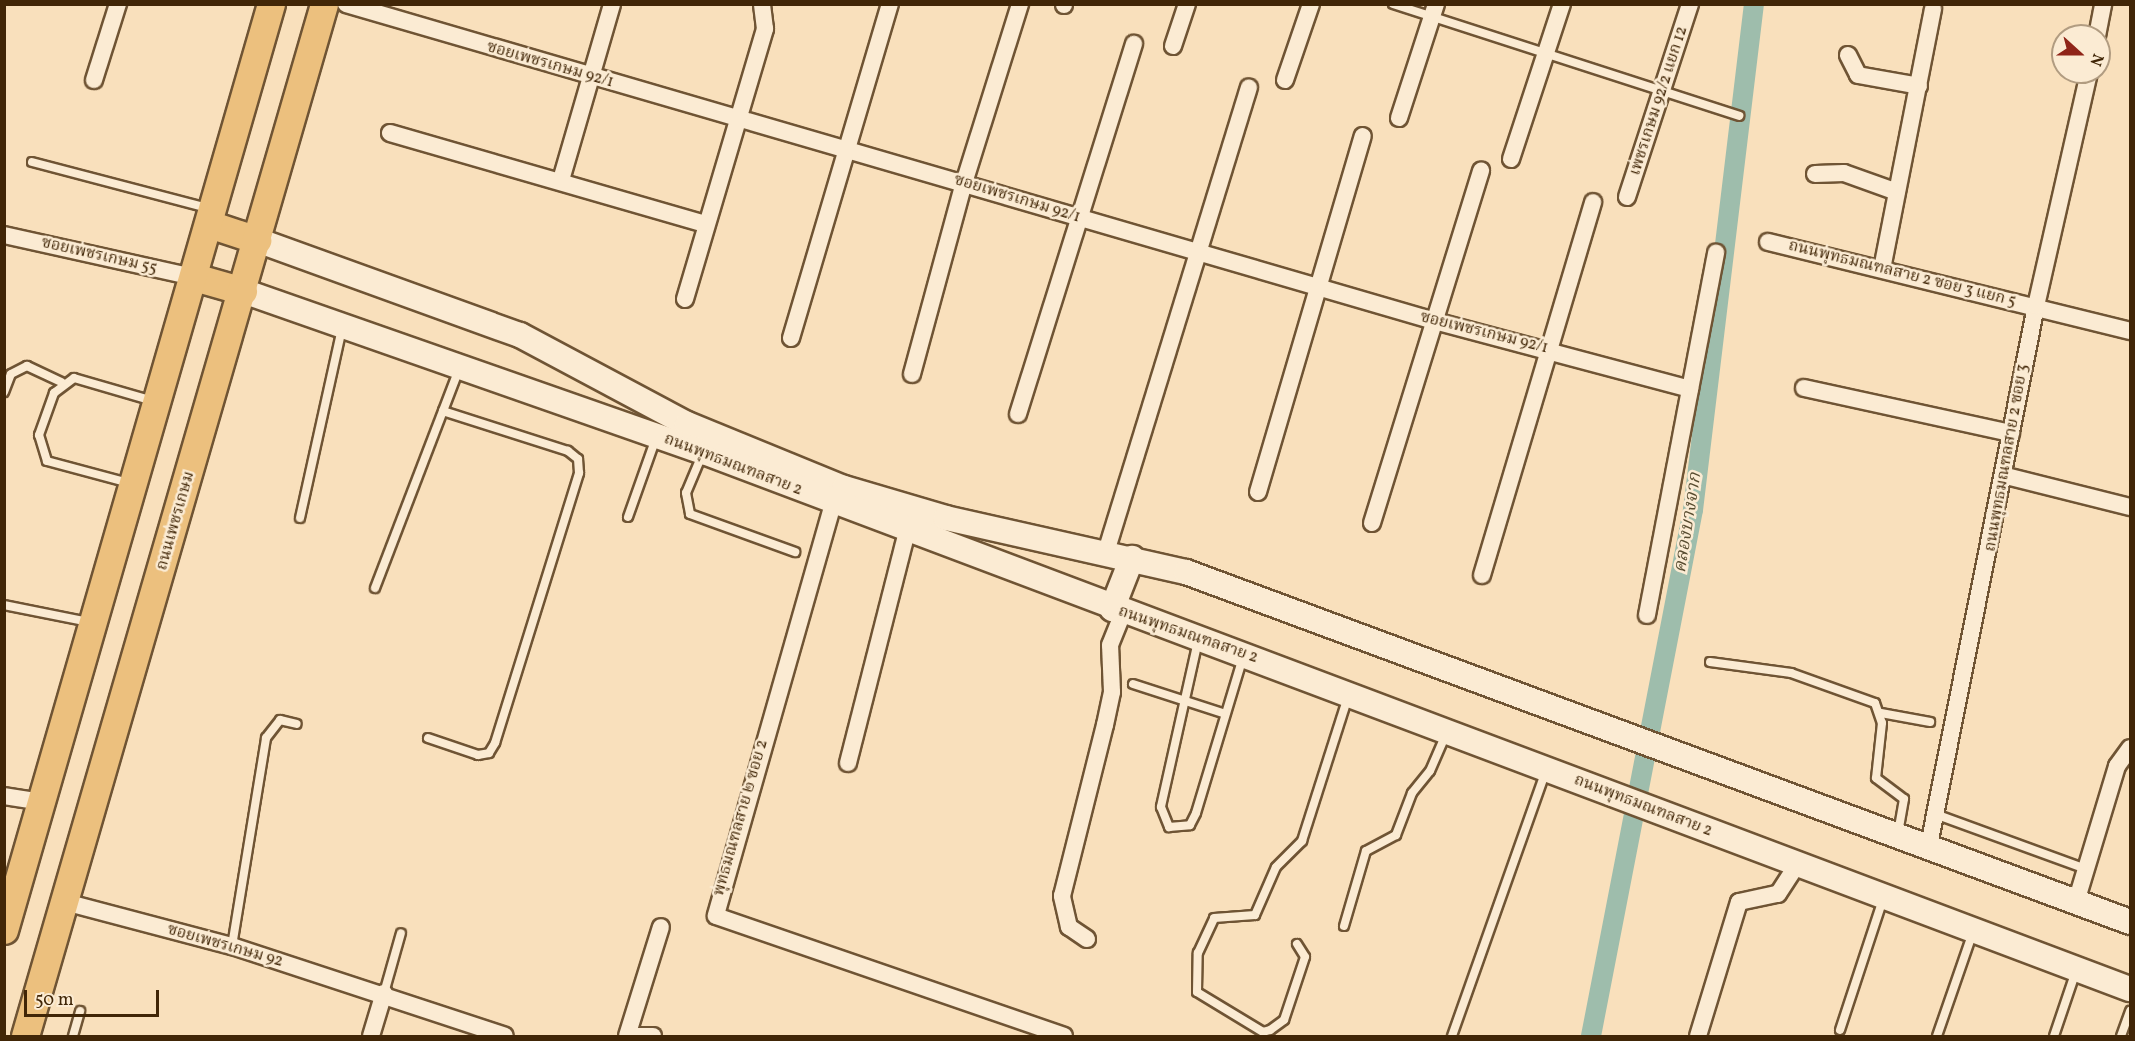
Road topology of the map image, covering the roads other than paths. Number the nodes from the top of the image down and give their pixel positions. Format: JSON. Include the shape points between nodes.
{"nodes":[{"id":1,"x":118,"y":4,"type":"edge"},
{"id":2,"x":271,"y":4,"type":"edge"},
{"id":3,"x":324,"y":4,"type":"edge"},
{"id":4,"x":346,"y":4,"type":"edge"},
{"id":5,"x":612,"y":4,"type":"edge"},
{"id":6,"x":762,"y":4,"type":"edge"},
{"id":7,"x":890,"y":4,"type":"edge"},
{"id":8,"x":1020,"y":4,"type":"edge"},
{"id":9,"x":1187,"y":4,"type":"edge"},
{"id":10,"x":1311,"y":4,"type":"edge"},
{"id":11,"x":1393,"y":4,"type":"edge"},
{"id":12,"x":1562,"y":4,"type":"edge"},
{"id":13,"x":1690,"y":4,"type":"edge"},
{"id":14,"x":2103,"y":4,"type":"edge"},
{"id":15,"x":1934,"y":9,"type":"dead end"},
{"id":16,"x":1434,"y":11,"type":"edge"},
{"id":17,"x":2099,"y":24,"type":"edge"},
{"id":18,"x":1134,"y":44,"type":"dead end"},
{"id":19,"x":1173,"y":46,"type":"dead end"},
{"id":20,"x":1546,"y":54,"type":"junction"},
{"id":21,"x":1848,"y":55,"type":"dead end"},
{"id":22,"x":591,"y":77,"type":"junction"},
{"id":23,"x":94,"y":80,"type":"dead end"},
{"id":24,"x":1285,"y":80,"type":"dead end"},
{"id":25,"x":2086,"y":84,"type":"edge"},
{"id":26,"x":1919,"y":86,"type":"junction"},
{"id":27,"x":1249,"y":88,"type":"dead end"},
{"id":28,"x":1662,"y":91,"type":"junction"},
{"id":29,"x":1739,"y":116,"type":"dead end"},
{"id":30,"x":738,"y":117,"type":"junction"},
{"id":31,"x":1399,"y":118,"type":"dead end"},
{"id":32,"x":390,"y":133,"type":"dead end"},
{"id":33,"x":1363,"y":136,"type":"dead end"},
{"id":34,"x":846,"y":148,"type":"junction"},
{"id":35,"x":1510,"y":159,"type":"dead end"},
{"id":36,"x":32,"y":162,"type":"dead end"},
{"id":37,"x":1481,"y":170,"type":"dead end"},
{"id":38,"x":1815,"y":174,"type":"dead end"},
{"id":39,"x":561,"y":180,"type":"junction"},
{"id":40,"x":964,"y":183,"type":"junction"},
{"id":41,"x":1897,"y":192,"type":"junction"},
{"id":42,"x":1627,"y":197,"type":"dead end"},
{"id":43,"x":1593,"y":202,"type":"dead end"},
{"id":44,"x":212,"y":216,"type":"junction"},
{"id":45,"x":1079,"y":218,"type":"junction"},
{"id":46,"x":705,"y":224,"type":"junction"},
{"id":47,"x":4,"y":234,"type":"edge"},
{"id":48,"x":257,"y":240,"type":"junction"},
{"id":49,"x":1768,"y":242,"type":"dead end"},
{"id":50,"x":1196,"y":251,"type":"junction"},
{"id":51,"x":1716,"y":252,"type":"dead end"},
{"id":52,"x":1882,"y":269,"type":"junction"},
{"id":53,"x":194,"y":277,"type":"junction"},
{"id":54,"x":1318,"y":286,"type":"junction"},
{"id":55,"x":243,"y":291,"type":"junction"},
{"id":56,"x":685,"y":298,"type":"dead end"},
{"id":57,"x":2036,"y":306,"type":"junction"},
{"id":58,"x":1431,"y":320,"type":"junction"},
{"id":59,"x":344,"y":322,"type":"junction"},
{"id":60,"x":2130,"y":331,"type":"edge"},
{"id":61,"x":791,"y":338,"type":"dead end"},
{"id":62,"x":1546,"y":348,"type":"junction"},
{"id":63,"x":462,"y":363,"type":"junction"},
{"id":64,"x":912,"y":374,"type":"dead end"},
{"id":65,"x":62,"y":382,"type":"junction"},
{"id":66,"x":1804,"y":388,"type":"dead end"},
{"id":67,"x":1690,"y":389,"type":"junction"},
{"id":68,"x":4,"y":392,"type":"edge"},
{"id":69,"x":158,"y":402,"type":"junction"},
{"id":70,"x":443,"y":411,"type":"junction"},
{"id":71,"x":1018,"y":414,"type":"dead end"},
{"id":72,"x":2011,"y":433,"type":"junction"},
{"id":73,"x":657,"y":436,"type":"junction"},
{"id":74,"x":704,"y":452,"type":"junction"},
{"id":75,"x":2006,"y":476,"type":"junction"},
{"id":76,"x":135,"y":485,"type":"junction"},
{"id":77,"x":1258,"y":492,"type":"dead end"},
{"id":78,"x":832,"y":504,"type":"junction"},
{"id":79,"x":2130,"y":507,"type":"edge"},
{"id":80,"x":628,"y":516,"type":"dead end"},
{"id":81,"x":300,"y":518,"type":"dead end"},
{"id":82,"x":1372,"y":523,"type":"dead end"},
{"id":83,"x":907,"y":532,"type":"junction"},
{"id":84,"x":795,"y":552,"type":"dead end"},
{"id":85,"x":1106,"y":552,"type":"junction"},
{"id":86,"x":1132,"y":558,"type":"junction"},
{"id":87,"x":1482,"y":575,"type":"dead end"},
{"id":88,"x":375,"y":588,"type":"dead end"},
{"id":89,"x":4,"y":605,"type":"edge"},
{"id":90,"x":1117,"y":610,"type":"junction"},
{"id":91,"x":1647,"y":615,"type":"dead end"},
{"id":92,"x":95,"y":623,"type":"junction"},
{"id":93,"x":1199,"y":638,"type":"junction"},
{"id":94,"x":1244,"y":653,"type":"junction"},
{"id":95,"x":1710,"y":662,"type":"dead end"},
{"id":96,"x":1133,"y":684,"type":"dead end"},
{"id":97,"x":1349,"y":694,"type":"junction"},
{"id":98,"x":1182,"y":699,"type":"junction"},
{"id":99,"x":1223,"y":713,"type":"junction"},
{"id":100,"x":1881,"y":713,"type":"junction"},
{"id":101,"x":1930,"y":722,"type":"dead end"},
{"id":102,"x":297,"y":724,"type":"dead end"},
{"id":103,"x":1447,"y":731,"type":"junction"},
{"id":104,"x":428,"y":738,"type":"dead end"},
{"id":105,"x":2130,"y":748,"type":"edge"},
{"id":106,"x":848,"y":763,"type":"dead end"},
{"id":107,"x":1552,"y":772,"type":"junction"},
{"id":108,"x":4,"y":796,"type":"edge"},
{"id":109,"x":42,"y":802,"type":"junction"},
{"id":110,"x":1935,"y":814,"type":"junction"},
{"id":111,"x":1898,"y":834,"type":"junction"},
{"id":112,"x":1929,"y":845,"type":"junction"},
{"id":113,"x":1797,"y":865,"type":"junction"},
{"id":114,"x":2086,"y":869,"type":"junction"},
{"id":115,"x":1883,"y":898,"type":"junction"},
{"id":116,"x":65,"y":902,"type":"junction"},
{"id":117,"x":2076,"y":902,"type":"junction"},
{"id":118,"x":2130,"y":922,"type":"edge"},
{"id":119,"x":1344,"y":926,"type":"dead end"},
{"id":120,"x":661,"y":927,"type":"dead end"},
{"id":121,"x":4,"y":930,"type":"edge"},
{"id":122,"x":1974,"y":932,"type":"junction"},
{"id":123,"x":401,"y":933,"type":"dead end"},
{"id":124,"x":1087,"y":939,"type":"dead end"},
{"id":125,"x":1297,"y":944,"type":"dead end"},
{"id":126,"x":232,"y":946,"type":"junction"},
{"id":127,"x":2077,"y":969,"type":"junction"},
{"id":128,"x":2130,"y":989,"type":"edge"},
{"id":129,"x":384,"y":993,"type":"junction"},
{"id":130,"x":81,"y":1011,"type":"dead end"},
{"id":131,"x":2130,"y":1011,"type":"edge"},
{"id":132,"x":1840,"y":1030,"type":"dead end"},
{"id":133,"x":25,"y":1036,"type":"edge"},
{"id":134,"x":73,"y":1036,"type":"edge"},
{"id":135,"x":371,"y":1036,"type":"edge"},
{"id":136,"x":505,"y":1036,"type":"edge"},
{"id":137,"x":627,"y":1036,"type":"edge"},
{"id":138,"x":633,"y":1036,"type":"edge"},
{"id":139,"x":653,"y":1036,"type":"edge"},
{"id":140,"x":1064,"y":1036,"type":"edge"},
{"id":141,"x":1452,"y":1036,"type":"edge"},
{"id":142,"x":1698,"y":1036,"type":"edge"},
{"id":143,"x":1936,"y":1036,"type":"edge"},
{"id":144,"x":2054,"y":1036,"type":"edge"},
{"id":145,"x":2121,"y":1036,"type":"edge"}],
"edges":[{"from":1,"to":23,"type":"street"},
{"from":2,"to":44,"type":"main road"},
{"from":3,"to":48,"type":"main road","name":"ถนนเพชรเกษม"},
{"from":4,"to":22,"type":"street","name":"ซอยเพชรเกษม 92/1"},
{"from":5,"to":22,"type":"street"},
{"from":6,"to":30,"type":"street","via":[[765,29]]},
{"from":7,"to":34,"type":"street"},
{"from":8,"to":40,"type":"street"},
{"from":9,"to":19,"type":"street"},
{"from":10,"to":24,"type":"street"},
{"from":11,"to":16,"type":"lane"},
{"from":12,"to":20,"type":"street"},
{"from":13,"to":28,"type":"street","name":"เพชรเกษม 92/2 แยก 12"},
{"from":14,"to":17,"type":"street"},
{"from":15,"to":26,"type":"street"},
{"from":16,"to":20,"type":"lane"},
{"from":16,"to":31,"type":"street"},
{"from":18,"to":45,"type":"street"},
{"from":20,"to":28,"type":"lane"},
{"from":20,"to":35,"type":"street"},
{"from":21,"to":26,"type":"street","via":[[1858,75]]},
{"from":22,"to":30,"type":"street","name":"ซอยเพชรเกษม 92/1"},
{"from":22,"to":39,"type":"street"},
{"from":25,"to":57,"type":"street","name":"ถนนพุทธมณฑลสาย 2 ซอย 3"},
{"from":26,"to":41,"type":"street"},
{"from":27,"to":50,"type":"street"},
{"from":28,"to":29,"type":"lane"},
{"from":28,"to":42,"type":"street","name":"เพชรเกษม 92/2 แยก 12"},
{"from":30,"to":34,"type":"street","name":"ซอยเพชรเกษม 92/1"},
{"from":30,"to":46,"type":"street"},
{"from":32,"to":39,"type":"street"},
{"from":33,"to":54,"type":"street"},
{"from":34,"to":40,"type":"street","name":"ซอยเพชรเกษม 92/1"},
{"from":34,"to":61,"type":"street"},
{"from":36,"to":44,"type":"lane"},
{"from":37,"to":58,"type":"street"},
{"from":38,"to":41,"type":"street","via":[[1844,173]]},
{"from":39,"to":46,"type":"street"},
{"from":40,"to":45,"type":"street","name":"ซอยเพชรเกษม 92/1"},
{"from":40,"to":64,"type":"street"},
{"from":41,"to":52,"type":"street"},
{"from":43,"to":62,"type":"street"},
{"from":44,"to":48,"type":"main road"},
{"from":44,"to":53,"type":"main road"},
{"from":45,"to":50,"type":"street","name":"ซอยเพชรเกษม 92/1"},
{"from":45,"to":71,"type":"street"},
{"from":46,"to":56,"type":"street"},
{"from":47,"to":53,"type":"street","name":"ซอยเพชรเกษม 55"},
{"from":48,"to":55,"type":"main road","name":"ถนนเพชรเกษม"},
{"from":48,"to":85,"type":"main road","name":"ถนนพุทธมณฑลสาย 2","via":[[519,335],[687,424],[844,488],[946,519]]},
{"from":49,"to":52,"type":"street","name":"ถนนพุทธมณฑลสาย 2 ซอย 3 แยก 5"},
{"from":50,"to":54,"type":"street","name":"ซอยเพชรเกษม 92/1"},
{"from":50,"to":85,"type":"street"},
{"from":51,"to":67,"type":"street"},
{"from":52,"to":57,"type":"street","name":"ถนนพุทธมณฑลสาย 2 ซอย 3 แยก 5"},
{"from":53,"to":55,"type":"main road"},
{"from":53,"to":69,"type":"main road"},
{"from":54,"to":58,"type":"street","name":"ซอยเพชรเกษม 92/1"},
{"from":54,"to":77,"type":"street"},
{"from":55,"to":59,"type":"main road","name":"ถนนพุทธมณฑลสาย 2"},
{"from":55,"to":116,"type":"main road","name":"ถนนเพชรเกษม"},
{"from":57,"to":60,"type":"street","name":"ถนนพุทธมณฑลสาย 2 ซอย 3 แยก 5"},
{"from":57,"to":72,"type":"street","name":"ถนนพุทธมณฑลสาย 2 ซอย 3"},
{"from":58,"to":62,"type":"street","name":"ซอยเพชรเกษม 92/1"},
{"from":58,"to":82,"type":"street"},
{"from":59,"to":63,"type":"main road","name":"ถนนพุทธมณฑลสาย 2"},
{"from":59,"to":81,"type":"lane"},
{"from":62,"to":67,"type":"street","name":"ซอยเพชรเกษม 92/1"},
{"from":62,"to":87,"type":"street"},
{"from":63,"to":70,"type":"lane"},
{"from":63,"to":73,"type":"main road","name":"ถนนพุทธมณฑลสาย 2"},
{"from":65,"to":68,"type":"lane","via":[[27,366],[11,374]]},
{"from":65,"to":69,"type":"lane","via":[[74,378]]},
{"from":65,"to":76,"type":"lane","via":[[39,435],[47,461]]},
{"from":66,"to":72,"type":"street"},
{"from":67,"to":91,"type":"street"},
{"from":69,"to":76,"type":"main road"},
{"from":70,"to":88,"type":"lane"},
{"from":70,"to":104,"type":"lane","via":[[568,451],[578,459],[579,473],[495,743],[489,753],[478,755]]},
{"from":72,"to":75,"type":"street","name":"ถนนพุทธมณฑลสาย 2 ซอย 3"},
{"from":73,"to":74,"type":"main road","name":"ถนนพุทธมณฑลสาย 2"},
{"from":73,"to":80,"type":"lane"},
{"from":74,"to":78,"type":"main road","name":"ถนนพุทธมณฑลสาย 2"},
{"from":74,"to":84,"type":"lane","via":[[686,493],[690,514]]},
{"from":75,"to":79,"type":"street"},
{"from":75,"to":110,"type":"street","name":"ถนนพุทธมณฑลสาย 2 ซอย 3"},
{"from":76,"to":92,"type":"main road"},
{"from":78,"to":83,"type":"main road","name":"ถนนพุทธมณฑลสาย 2"},
{"from":78,"to":140,"type":"street","name":"พุทธมณฑลสาย ๒ ซอย 2","via":[[716,916]]},
{"from":83,"to":90,"type":"main road","name":"ถนนพุทธมณฑลสาย 2"},
{"from":83,"to":106,"type":"street"},
{"from":85,"to":86,"type":"main road","name":"ถนนพุทธมณฑลสาย 2"},
{"from":86,"to":90,"type":"main road"},
{"from":86,"to":111,"type":"main road","name":"ถนนพุทธมณฑลสาย 2","via":[[1186,572]]},
{"from":89,"to":92,"type":"lane"},
{"from":90,"to":93,"type":"main road","name":"ถนนพุทธมณฑลสาย 2"},
{"from":90,"to":124,"type":"street","via":[[1110,645],[1112,685],[1105,725],[1062,896],[1069,927]]},
{"from":92,"to":109,"type":"main road"},
{"from":93,"to":94,"type":"main road","name":"ถนนพุทธมณฑลสาย 2"},
{"from":93,"to":98,"type":"lane"},
{"from":94,"to":97,"type":"main road","name":"ถนนพุทธมณฑลสาย 2"},
{"from":94,"to":99,"type":"lane"},
{"from":95,"to":100,"type":"lane","via":[[1791,673],[1868,699]]},
{"from":96,"to":98,"type":"lane"},
{"from":97,"to":103,"type":"main road","name":"ถนนพุทธมณฑลสาย 2"},
{"from":97,"to":125,"type":"lane","via":[[1302,840],[1276,867],[1255,915],[1214,918],[1198,953],[1197,992],[1263,1032],[1270,1030],[1284,1020],[1305,957]]},
{"from":98,"to":99,"type":"lane"},
{"from":98,"to":99,"type":"lane","via":[[1161,807],[1168,827],[1190,825]]},
{"from":100,"to":101,"type":"lane"},
{"from":100,"to":111,"type":"lane","via":[[1874,772],[1904,799]]},
{"from":102,"to":126,"type":"lane","via":[[280,720],[266,738]]},
{"from":103,"to":107,"type":"main road","name":"ถนนพุทธมณฑลสาย 2"},
{"from":103,"to":119,"type":"lane","via":[[1430,771],[1412,794],[1396,835],[1366,851]]},
{"from":105,"to":114,"type":"street","via":[[2117,766]]},
{"from":107,"to":113,"type":"main road","name":"ถนนพุทธมณฑลสาย 2"},
{"from":107,"to":141,"type":"lane"},
{"from":108,"to":109,"type":"street"},
{"from":109,"to":121,"type":"main road"},
{"from":110,"to":112,"type":"street","name":"ถนนพุทธมณฑลสาย 2 ซอย 3"},
{"from":110,"to":114,"type":"lane"},
{"from":111,"to":112,"type":"main road","name":"ถนนพุทธมณฑลสาย 2"},
{"from":112,"to":117,"type":"main road","name":"ถนนพุทธมณฑลสาย 2"},
{"from":113,"to":115,"type":"main road","name":"ถนนพุทธมณฑลสาย 2"},
{"from":113,"to":142,"type":"street","via":[[1786,889],[1739,902]]},
{"from":114,"to":117,"type":"street"},
{"from":115,"to":122,"type":"main road","name":"ถนนพุทธมณฑลสาย 2"},
{"from":115,"to":132,"type":"lane"},
{"from":116,"to":126,"type":"street","name":"ซอยเพชรเกษม 92"},
{"from":116,"to":133,"type":"main road","name":"ถนนเพชรเกษม"},
{"from":117,"to":118,"type":"main road","name":"ถนนพุทธมณฑลสาย 2"},
{"from":120,"to":137,"type":"street"},
{"from":122,"to":127,"type":"main road","name":"ถนนพุทธมณฑลสาย 2"},
{"from":122,"to":143,"type":"lane"},
{"from":123,"to":129,"type":"lane"},
{"from":126,"to":129,"type":"street","name":"ซอยเพชรเกษม 92"},
{"from":127,"to":128,"type":"main road","name":"ถนนพุทธมณฑลสาย 2"},
{"from":127,"to":144,"type":"lane"},
{"from":129,"to":135,"type":"street"},
{"from":129,"to":136,"type":"street","name":"ซอยเพชรเกษม 92"},
{"from":130,"to":134,"type":"lane"},
{"from":131,"to":145,"type":"lane"},
{"from":138,"to":139,"type":"street"}]}
